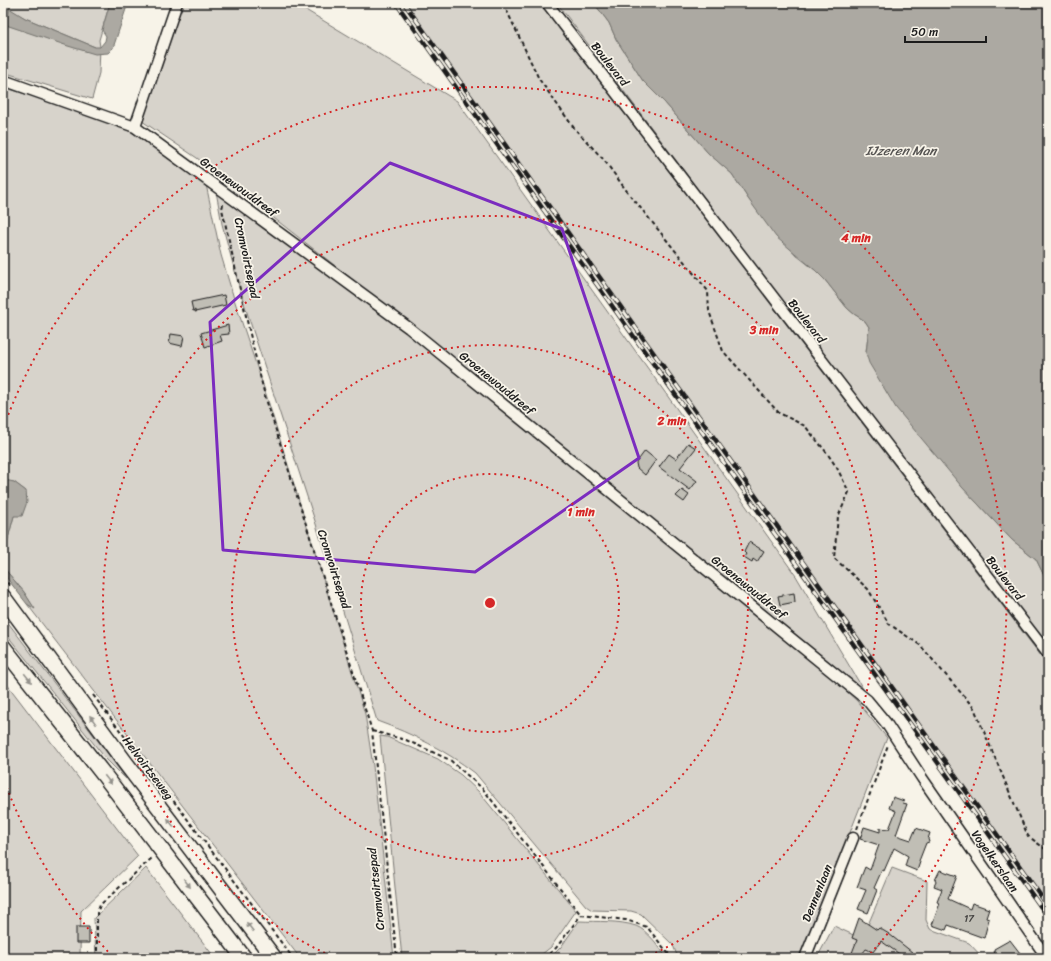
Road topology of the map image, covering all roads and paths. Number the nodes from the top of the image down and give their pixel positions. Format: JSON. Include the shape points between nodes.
{"nodes":[{"id":1,"x":177,"y":3,"type":"edge"},
{"id":2,"x":506,"y":3,"type":"edge"},
{"id":3,"x":547,"y":3,"type":"edge"},
{"id":4,"x":3,"y":80,"type":"edge"},
{"id":5,"x":136,"y":127,"type":"junction"},
{"id":6,"x":223,"y":192,"type":"junction"},
{"id":7,"x":3,"y":577,"type":"edge"},
{"id":8,"x":8,"y":593,"type":"edge"},
{"id":9,"x":3,"y":647,"type":"edge"},
{"id":10,"x":1048,"y":654,"type":"edge"},
{"id":11,"x":90,"y":692,"type":"dead end"},
{"id":12,"x":372,"y":731,"type":"junction"},
{"id":13,"x":892,"y":732,"type":"junction"},
{"id":14,"x":922,"y":778,"type":"joint"},
{"id":15,"x":853,"y":838,"type":"joint"},
{"id":16,"x":1048,"y":851,"type":"edge"},
{"id":17,"x":152,"y":858,"type":"dead end"},
{"id":18,"x":580,"y":915,"type":"junction"},
{"id":19,"x":97,"y":958,"type":"edge"},
{"id":20,"x":244,"y":958,"type":"edge"},
{"id":21,"x":274,"y":958,"type":"edge"},
{"id":22,"x":293,"y":958,"type":"edge"},
{"id":23,"x":397,"y":958,"type":"edge"},
{"id":24,"x":544,"y":958,"type":"edge"},
{"id":25,"x":672,"y":958,"type":"edge"},
{"id":26,"x":806,"y":958,"type":"edge"},
{"id":27,"x":1046,"y":958,"type":"edge"}],
"edges":[{"from":1,"to":5,"type":"street"},
{"from":2,"to":16,"type":"path","via":[[506,9],[539,79],[574,128],[604,160],[708,291],[710,311],[723,351],[779,413],[805,426],[837,468],[849,492],[838,517],[834,558],[868,589],[889,624],[920,645],[974,708],[1028,836]]},
{"from":3,"to":10,"type":"street","name":"Boulevard"},
{"from":4,"to":5,"type":"street","name":"Groenewouddreef"},
{"from":5,"to":6,"type":"street","name":"Groenewouddreef"},
{"from":6,"to":12,"type":"path","name":"Cromvoirtsepad","via":[[222,209],[265,396]]},
{"from":6,"to":13,"type":"street","name":"Groenewouddreef","via":[[409,328],[867,700]]},
{"from":7,"to":8,"type":"path"},
{"from":21,"to":8,"type":"main road","name":"Helvoirtseweg","one_way":true,"via":[[124,761]]},
{"from":9,"to":20,"type":"main road","one_way":true},
{"from":11,"to":22,"type":"path","name":"Helvoirtseweg"},
{"from":12,"to":18,"type":"path","via":[[406,740],[450,760],[483,789]]},
{"from":12,"to":23,"type":"path","name":"Cromvoirtsepad"},
{"from":13,"to":14,"type":"street","name":"Groenewouddreef"},
{"from":13,"to":15,"type":"path"},
{"from":14,"to":27,"type":"street","name":"Vogelkerslaan"},
{"from":15,"to":26,"type":"street","name":"Dennenlaan"},
{"from":17,"to":19,"type":"path","via":[[100,905],[97,913]]},
{"from":18,"to":24,"type":"path","via":[[556,948]]},
{"from":18,"to":25,"type":"path","via":[[626,920],[647,927]]}]}
